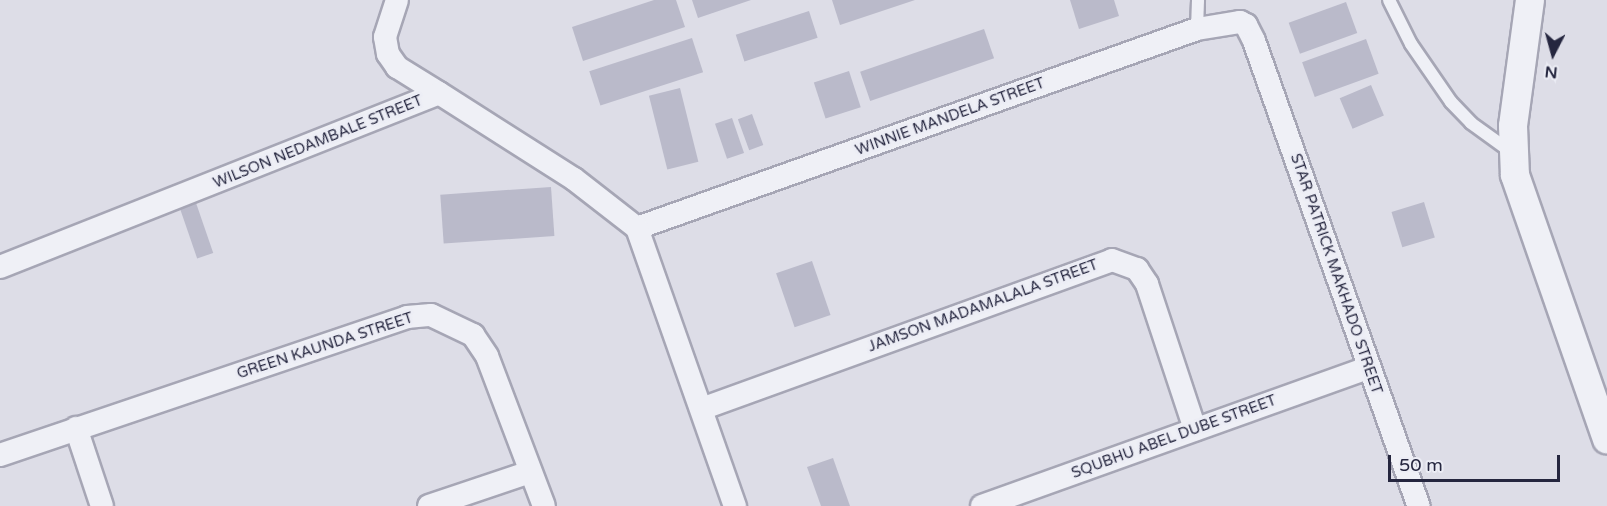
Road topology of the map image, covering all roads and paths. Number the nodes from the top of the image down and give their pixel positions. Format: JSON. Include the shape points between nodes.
{"nodes":[{"id":1,"x":397,"y":0,"type":"edge"},
{"id":2,"x":1198,"y":0,"type":"edge"},
{"id":3,"x":1389,"y":0,"type":"edge"},
{"id":4,"x":1530,"y":0,"type":"edge"},
{"id":5,"x":1197,"y":29,"type":"junction"},
{"id":6,"x":1254,"y":41,"type":"joint"},
{"id":7,"x":439,"y":93,"type":"junction"},
{"id":8,"x":1515,"y":155,"type":"junction"},
{"id":9,"x":637,"y":228,"type":"junction"},
{"id":10,"x":0,"y":267,"type":"edge"},
{"id":11,"x":1368,"y":368,"type":"junction"},
{"id":12,"x":704,"y":408,"type":"junction"},
{"id":13,"x":76,"y":428,"type":"junction"},
{"id":14,"x":1195,"y":429,"type":"junction"},
{"id":15,"x":1607,"y":438,"type":"edge"},
{"id":16,"x":0,"y":455,"type":"edge"},
{"id":17,"x":530,"y":472,"type":"junction"},
{"id":18,"x":102,"y":506,"type":"edge"},
{"id":19,"x":429,"y":506,"type":"edge"},
{"id":20,"x":544,"y":506,"type":"edge"},
{"id":21,"x":735,"y":506,"type":"edge"},
{"id":22,"x":982,"y":506,"type":"edge"},
{"id":23,"x":1419,"y":506,"type":"edge"}],
"edges":[{"from":1,"to":7,"type":"street","via":[[385,38],[387,54],[397,67]]},
{"from":2,"to":5,"type":"lane"},
{"from":3,"to":8,"type":"lane","via":[[1411,44],[1451,102],[1471,123]]},
{"from":4,"to":8,"type":"street","via":[[1513,126]]},
{"from":5,"to":6,"type":"street","name":"WINNIE MANDELA STREET","via":[[1240,22]]},
{"from":5,"to":9,"type":"street","name":"WINNIE MANDELA STREET"},
{"from":6,"to":11,"type":"street","name":"STAR PATRICK MAKHADO STREET"},
{"from":7,"to":9,"type":"street","name":"WILSON NEDAMBALE STREET","via":[[574,179]]},
{"from":7,"to":10,"type":"street","name":"WILSON NEDAMBALE STREET"},
{"from":8,"to":15,"type":"street","via":[[1515,175],[1536,243]]},
{"from":9,"to":12,"type":"street"},
{"from":11,"to":14,"type":"street","name":"SQUBHU ABEL DUBE STREET"},
{"from":11,"to":23,"type":"street","name":"STAR PATRICK MAKHADO STREET"},
{"from":12,"to":14,"type":"street","name":"JAMSON MADAMALALA STREET","via":[[1112,260],[1137,269],[1147,284]]},
{"from":12,"to":21,"type":"street"},
{"from":13,"to":16,"type":"street","name":"GREEN KAUNDA STREET"},
{"from":13,"to":17,"type":"street","name":"GREEN KAUNDA STREET","via":[[407,317],[431,315],[473,335],[487,356]]},
{"from":13,"to":18,"type":"street"},
{"from":14,"to":22,"type":"street","name":"SQUBHU ABEL DUBE STREET"},
{"from":17,"to":19,"type":"street"},
{"from":17,"to":20,"type":"street","name":"GREEN KAUNDA STREET"}]}
